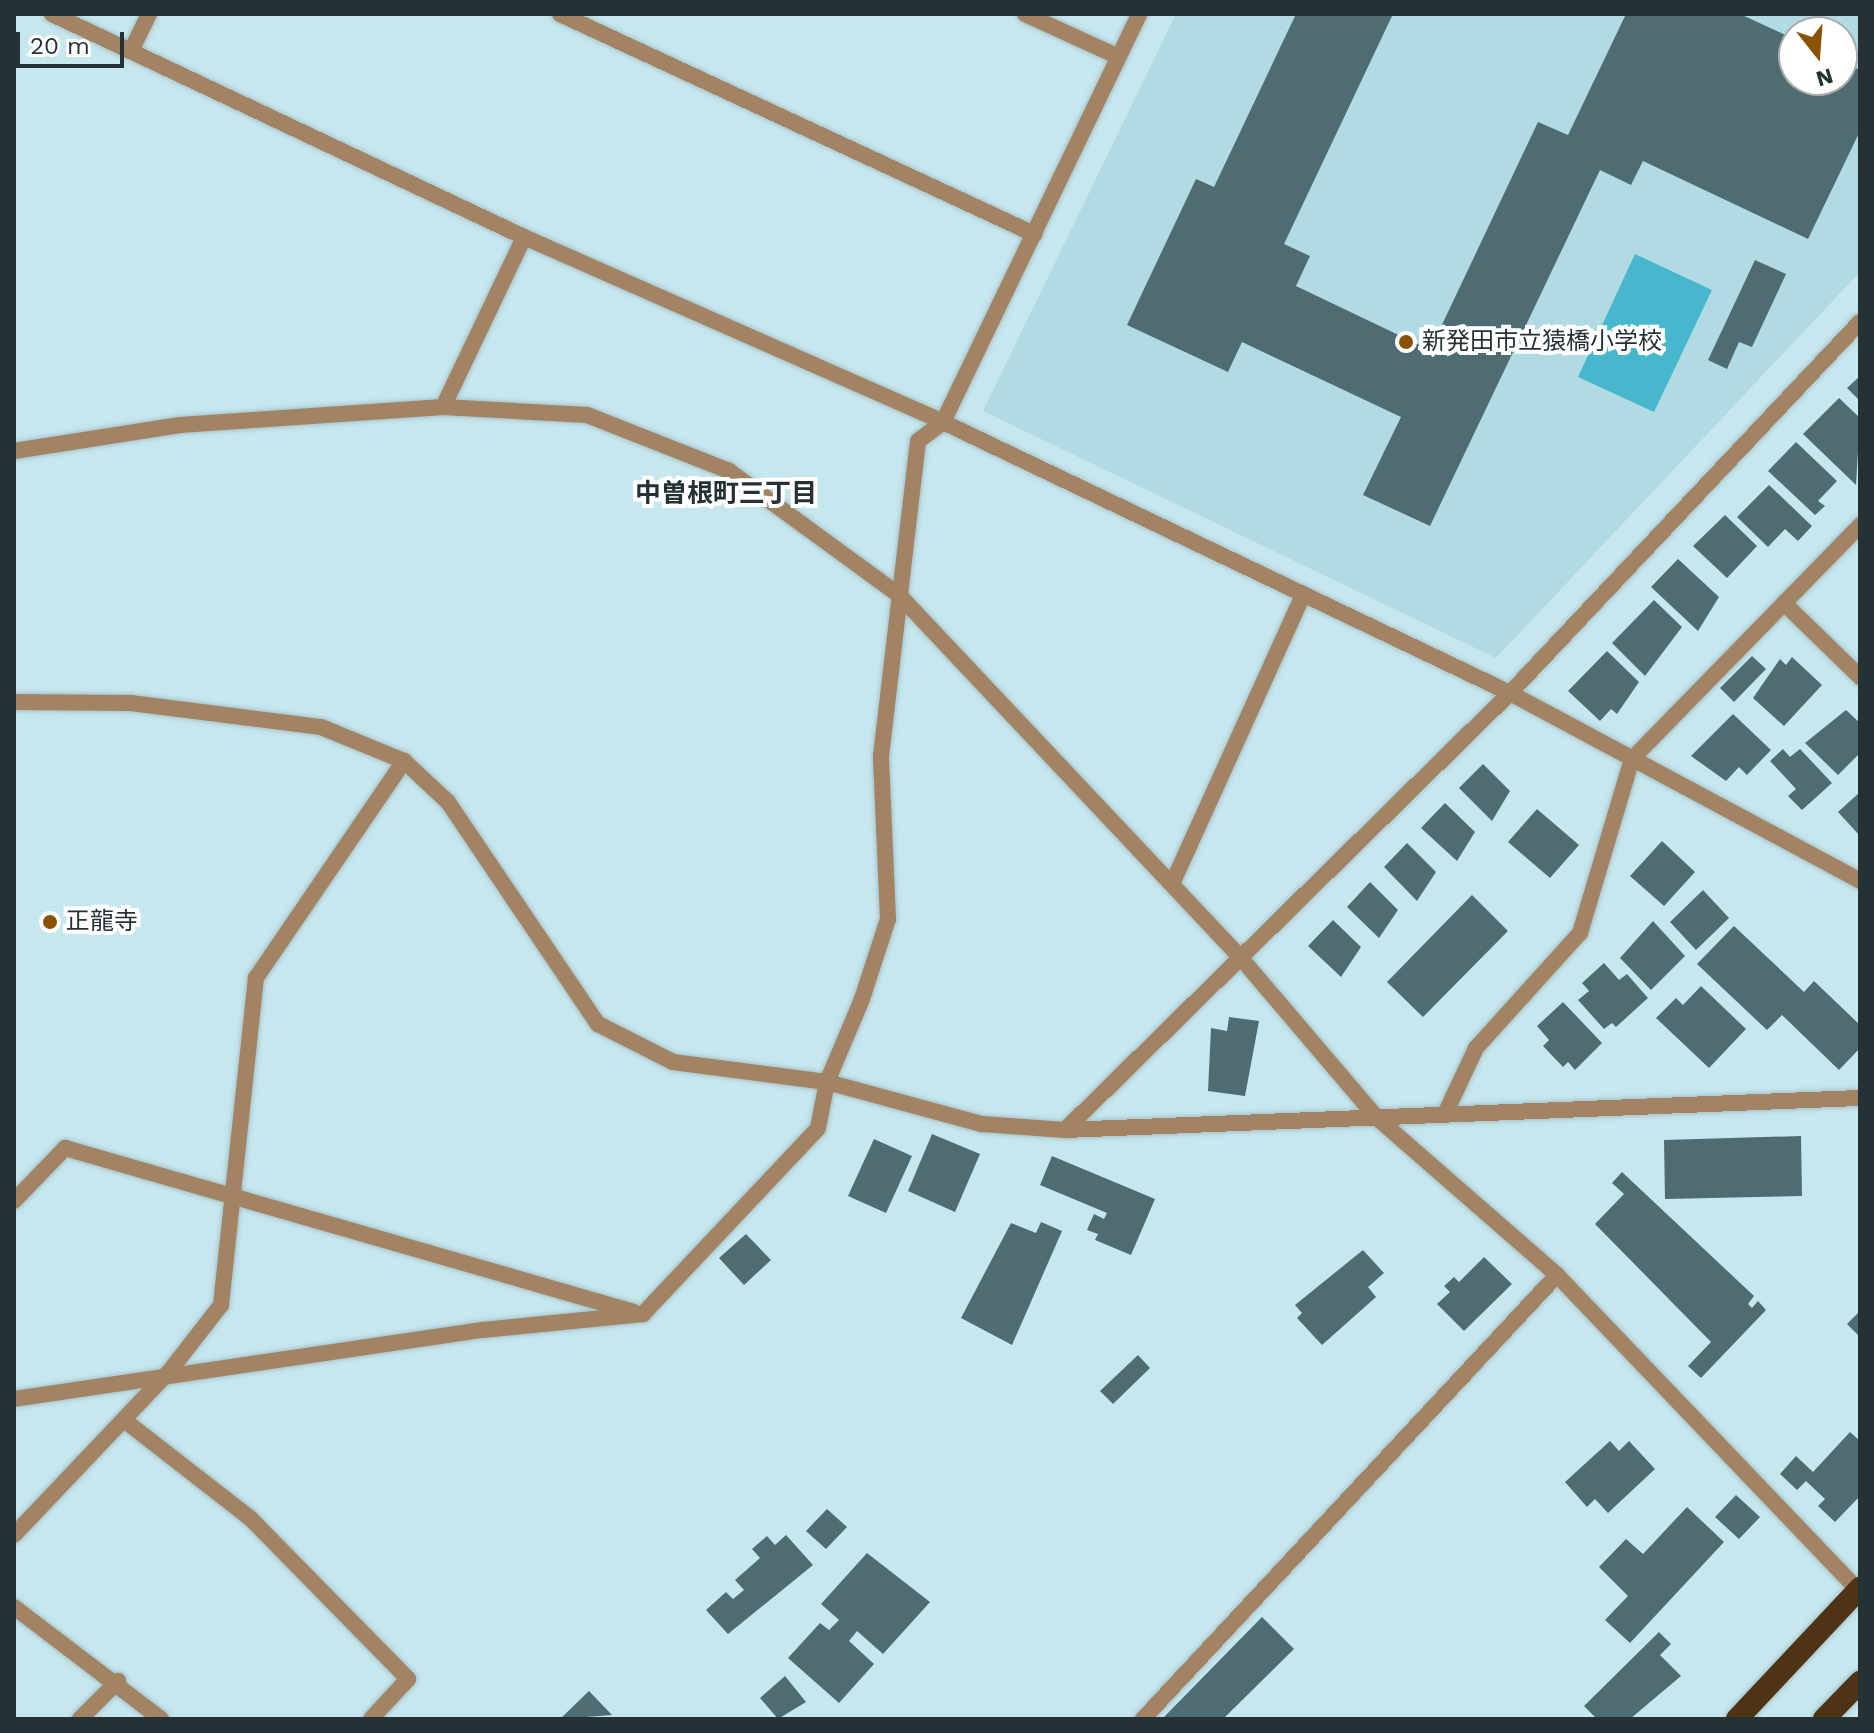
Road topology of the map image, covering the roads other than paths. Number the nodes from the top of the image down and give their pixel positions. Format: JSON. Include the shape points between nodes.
{"nodes":[{"id":1,"x":52,"y":14,"type":"edge"},
{"id":2,"x":149,"y":14,"type":"edge"},
{"id":3,"x":560,"y":14,"type":"edge"},
{"id":4,"x":1025,"y":14,"type":"edge"},
{"id":5,"x":1139,"y":14,"type":"edge"},
{"id":6,"x":131,"y":51,"type":"junction"},
{"id":7,"x":1119,"y":57,"type":"junction"},
{"id":8,"x":1034,"y":234,"type":"junction"},
{"id":9,"x":524,"y":237,"type":"junction"},
{"id":10,"x":1860,"y":322,"type":"edge"},
{"id":11,"x":443,"y":407,"type":"junction"},
{"id":12,"x":943,"y":422,"type":"junction"},
{"id":13,"x":14,"y":451,"type":"edge"},
{"id":14,"x":1860,"y":525,"type":"edge"},
{"id":15,"x":899,"y":595,"type":"junction"},
{"id":16,"x":1303,"y":595,"type":"junction"},
{"id":17,"x":1784,"y":603,"type":"junction"},
{"id":18,"x":1860,"y":677,"type":"edge"},
{"id":19,"x":1510,"y":693,"type":"junction"},
{"id":20,"x":14,"y":702,"type":"edge"},
{"id":21,"x":1632,"y":759,"type":"junction"},
{"id":22,"x":404,"y":761,"type":"junction"},
{"id":23,"x":1860,"y":881,"type":"edge"},
{"id":24,"x":1172,"y":884,"type":"junction"},
{"id":25,"x":1240,"y":957,"type":"junction"},
{"id":26,"x":827,"y":1082,"type":"junction"},
{"id":27,"x":1860,"y":1098,"type":"edge"},
{"id":28,"x":1445,"y":1114,"type":"junction"},
{"id":29,"x":1376,"y":1117,"type":"junction"},
{"id":30,"x":1065,"y":1130,"type":"junction"},
{"id":31,"x":234,"y":1196,"type":"junction"},
{"id":32,"x":14,"y":1201,"type":"edge"},
{"id":33,"x":1557,"y":1275,"type":"junction"},
{"id":34,"x":643,"y":1314,"type":"junction"},
{"id":35,"x":168,"y":1373,"type":"junction"},
{"id":36,"x":14,"y":1399,"type":"edge"},
{"id":37,"x":124,"y":1420,"type":"junction"},
{"id":38,"x":14,"y":1535,"type":"edge"},
{"id":39,"x":1859,"y":1589,"type":"edge"},
{"id":40,"x":14,"y":1607,"type":"edge"},
{"id":41,"x":118,"y":1681,"type":"junction"},
{"id":42,"x":1860,"y":1682,"type":"edge"},
{"id":43,"x":80,"y":1719,"type":"edge"},
{"id":44,"x":161,"y":1719,"type":"edge"},
{"id":45,"x":371,"y":1719,"type":"edge"},
{"id":46,"x":1143,"y":1719,"type":"edge"},
{"id":47,"x":1737,"y":1719,"type":"edge"},
{"id":48,"x":1824,"y":1719,"type":"edge"}],
"edges":[{"from":1,"to":6,"type":"street"},
{"from":2,"to":6,"type":"street"},
{"from":3,"to":8,"type":"street"},
{"from":4,"to":7,"type":"street"},
{"from":5,"to":7,"type":"street"},
{"from":6,"to":9,"type":"street"},
{"from":7,"to":8,"type":"street"},
{"from":8,"to":12,"type":"street"},
{"from":9,"to":11,"type":"street"},
{"from":9,"to":12,"type":"street"},
{"from":10,"to":19,"type":"street"},
{"from":11,"to":13,"type":"street","via":[[180,425]]},
{"from":11,"to":15,"type":"street","via":[[587,415],[729,471]]},
{"from":12,"to":15,"type":"street","via":[[918,441]]},
{"from":12,"to":16,"type":"street"},
{"from":14,"to":17,"type":"street"},
{"from":15,"to":24,"type":"street"},
{"from":15,"to":26,"type":"street","via":[[881,756],[888,919]]},
{"from":16,"to":19,"type":"street"},
{"from":16,"to":24,"type":"street"},
{"from":17,"to":18,"type":"street"},
{"from":17,"to":21,"type":"street"},
{"from":19,"to":21,"type":"street"},
{"from":19,"to":25,"type":"street"},
{"from":20,"to":22,"type":"street","via":[[131,703],[321,727]]},
{"from":21,"to":23,"type":"street"},
{"from":21,"to":28,"type":"street","via":[[1580,933],[1476,1048]]},
{"from":22,"to":26,"type":"street","via":[[448,802],[598,1024],[673,1062]]},
{"from":22,"to":31,"type":"street","via":[[256,978]]},
{"from":24,"to":25,"type":"street"},
{"from":25,"to":29,"type":"street"},
{"from":25,"to":30,"type":"street"},
{"from":26,"to":30,"type":"street","via":[[982,1124]]},
{"from":26,"to":34,"type":"street","via":[[818,1128]]},
{"from":27,"to":28,"type":"street"},
{"from":28,"to":29,"type":"street"},
{"from":29,"to":30,"type":"street"},
{"from":29,"to":33,"type":"street"},
{"from":31,"to":32,"type":"street","via":[[65,1148]]},
{"from":31,"to":34,"type":"street"},
{"from":31,"to":35,"type":"street","via":[[221,1305]]},
{"from":33,"to":39,"type":"street"},
{"from":33,"to":46,"type":"street"},
{"from":34,"to":35,"type":"street"},
{"from":35,"to":36,"type":"street"},
{"from":35,"to":37,"type":"street"},
{"from":37,"to":38,"type":"street"},
{"from":37,"to":45,"type":"street","via":[[251,1519],[408,1679]]},
{"from":39,"to":47,"type":"highway"},
{"from":40,"to":41,"type":"street"},
{"from":41,"to":43,"type":"street"},
{"from":41,"to":44,"type":"street"},
{"from":42,"to":48,"type":"highway"}]}
